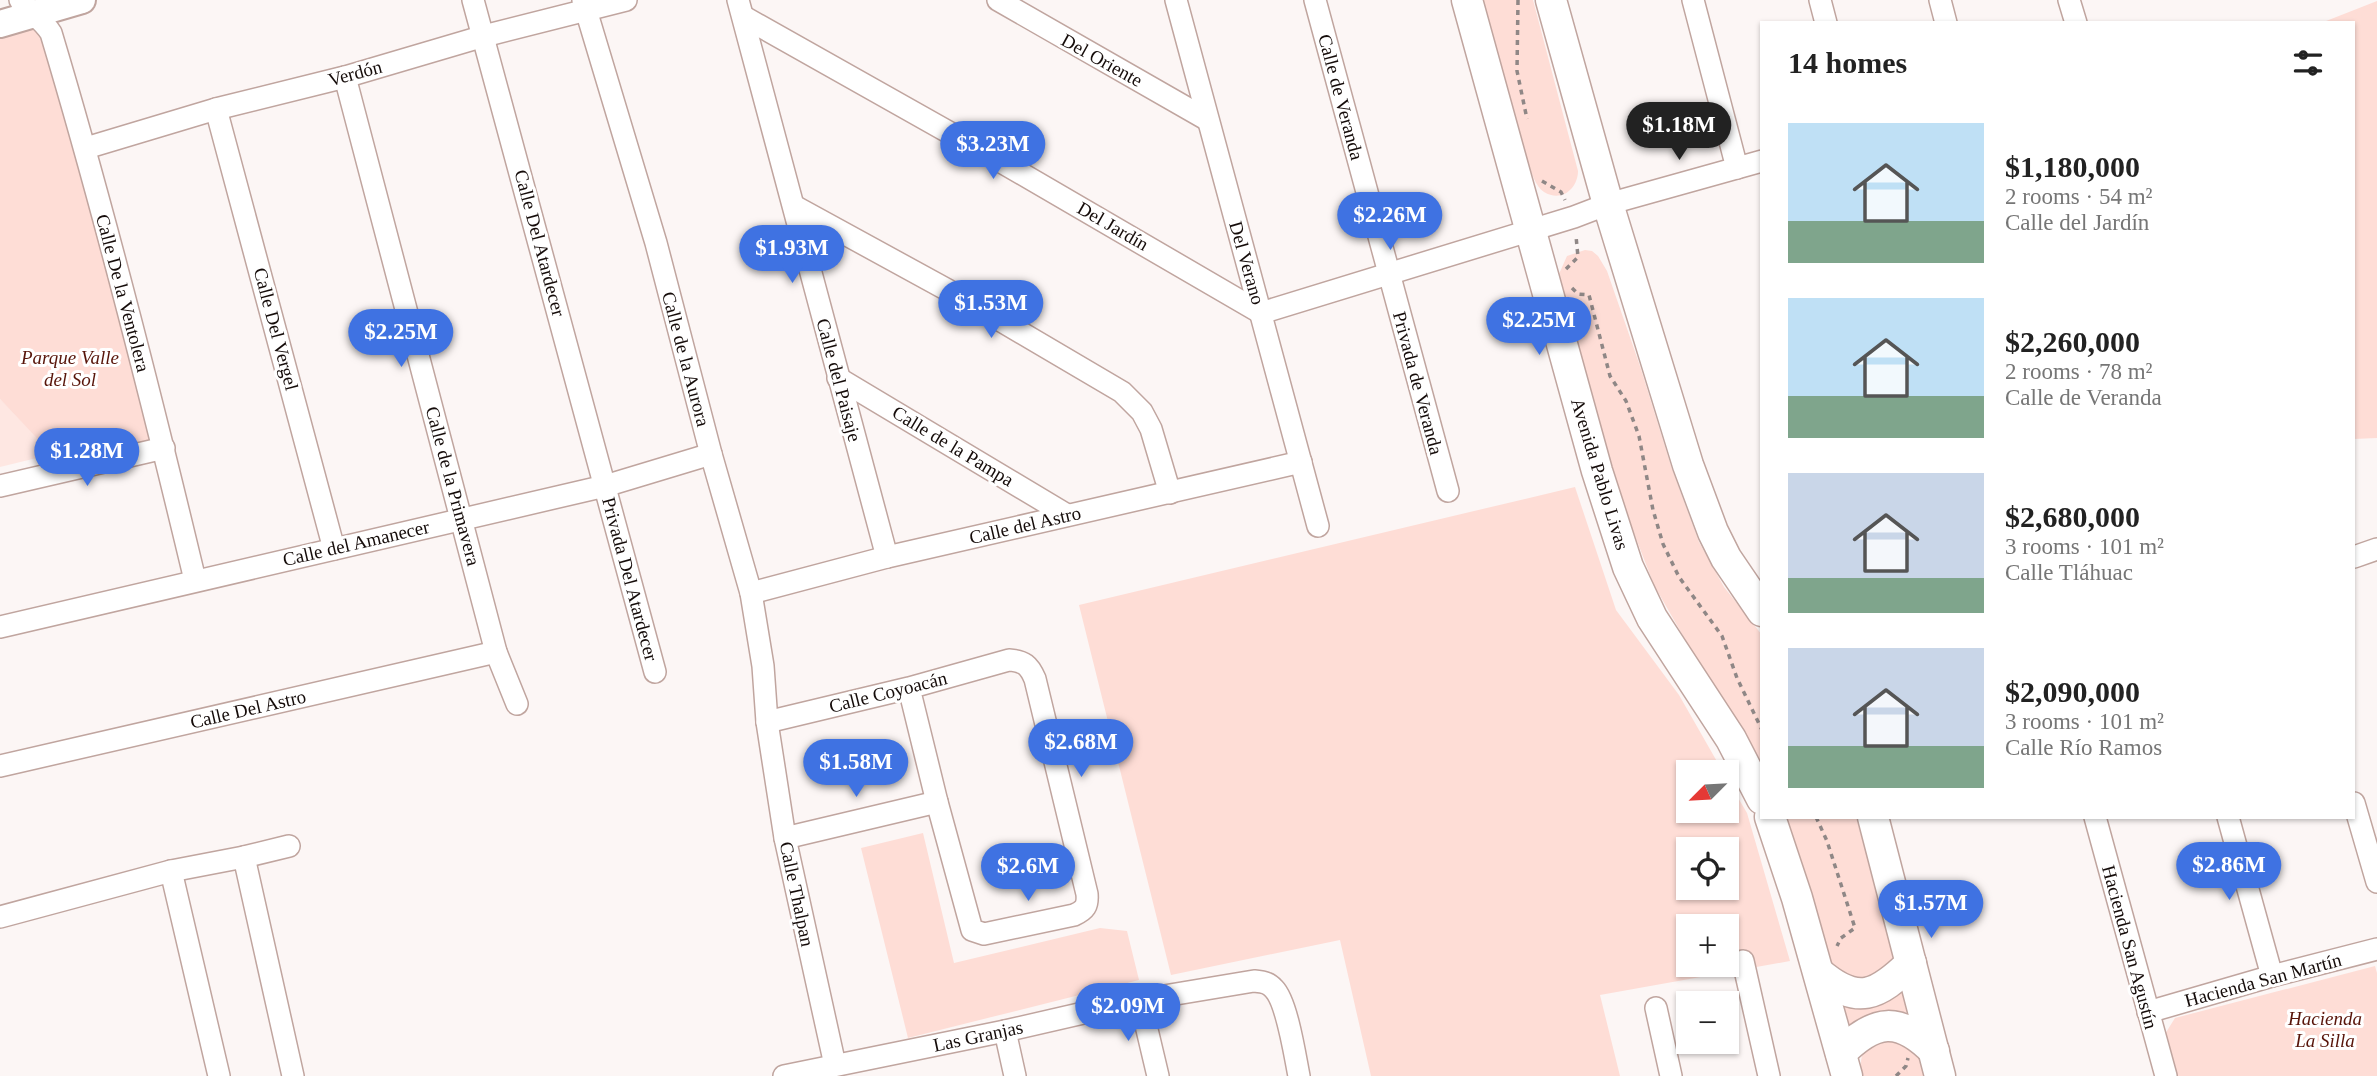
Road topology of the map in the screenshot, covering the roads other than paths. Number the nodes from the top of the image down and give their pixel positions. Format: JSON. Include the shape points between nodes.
{"nodes":[{"id":1,"x":82,"y":0,"type":"edge"},
{"id":2,"x":473,"y":0,"type":"edge"},
{"id":3,"x":626,"y":0,"type":"edge"},
{"id":4,"x":998,"y":0,"type":"edge"},
{"id":5,"x":1176,"y":0,"type":"edge"},
{"id":6,"x":1315,"y":0,"type":"edge"},
{"id":7,"x":1467,"y":0,"type":"edge"},
{"id":8,"x":1551,"y":0,"type":"edge"},
{"id":9,"x":1693,"y":0,"type":"edge"},
{"id":10,"x":1820,"y":0,"type":"edge"},
{"id":11,"x":1940,"y":0,"type":"edge"},
{"id":12,"x":2069,"y":0,"type":"edge"},
{"id":13,"x":585,"y":5,"type":"edge"},
{"id":14,"x":27,"y":7,"type":"edge"},
{"id":15,"x":741,"y":8,"type":"edge"},
{"id":16,"x":1825,"y":21,"type":"edge"},
{"id":17,"x":1945,"y":21,"type":"edge"},
{"id":18,"x":2075,"y":21,"type":"edge"},
{"id":19,"x":0,"y":24,"type":"edge"},
{"id":20,"x":484,"y":36,"type":"junction"},
{"id":21,"x":345,"y":77,"type":"junction"},
{"id":22,"x":216,"y":109,"type":"junction"},
{"id":23,"x":1206,"y":119,"type":"junction"},
{"id":24,"x":86,"y":148,"type":"junction"},
{"id":25,"x":1760,"y":162,"type":"edge"},
{"id":26,"x":1737,"y":168,"type":"junction"},
{"id":27,"x":1608,"y":204,"type":"junction"},
{"id":28,"x":794,"y":206,"type":"junction"},
{"id":29,"x":1530,"y":229,"type":"junction"},
{"id":30,"x":1388,"y":275,"type":"junction"},
{"id":31,"x":1261,"y":313,"type":"junction"},
{"id":32,"x":838,"y":378,"type":"junction"},
{"id":33,"x":164,"y":448,"type":"junction"},
{"id":34,"x":711,"y":454,"type":"junction"},
{"id":35,"x":1301,"y":461,"type":"junction"},
{"id":36,"x":0,"y":486,"type":"edge"},
{"id":37,"x":605,"y":486,"type":"junction"},
{"id":38,"x":1448,"y":491,"type":"dead end"},
{"id":39,"x":1170,"y":493,"type":"junction"},
{"id":40,"x":1067,"y":515,"type":"junction"},
{"id":41,"x":461,"y":519,"type":"junction"},
{"id":42,"x":1318,"y":526,"type":"dead end"},
{"id":43,"x":334,"y":549,"type":"junction"},
{"id":44,"x":2377,"y":549,"type":"edge"},
{"id":45,"x":887,"y":557,"type":"junction"},
{"id":46,"x":2355,"y":557,"type":"edge"},
{"id":47,"x":195,"y":580,"type":"junction"},
{"id":48,"x":751,"y":593,"type":"junction"},
{"id":49,"x":1760,"y":608,"type":"edge"},
{"id":50,"x":0,"y":627,"type":"edge"},
{"id":51,"x":496,"y":652,"type":"junction"},
{"id":52,"x":655,"y":672,"type":"dead end"},
{"id":53,"x":909,"y":688,"type":"junction"},
{"id":54,"x":517,"y":704,"type":"dead end"},
{"id":55,"x":767,"y":722,"type":"junction"},
{"id":56,"x":0,"y":766,"type":"edge"},
{"id":57,"x":1760,"y":795,"type":"edge"},
{"id":58,"x":937,"y":802,"type":"junction"},
{"id":59,"x":2355,"y":806,"type":"edge"},
{"id":60,"x":1771,"y":819,"type":"edge"},
{"id":61,"x":1874,"y":819,"type":"edge"},
{"id":62,"x":2096,"y":819,"type":"edge"},
{"id":63,"x":2229,"y":819,"type":"edge"},
{"id":64,"x":785,"y":838,"type":"junction"},
{"id":65,"x":289,"y":846,"type":"dead end"},
{"id":66,"x":244,"y":857,"type":"junction"},
{"id":67,"x":171,"y":871,"type":"junction"},
{"id":68,"x":2377,"y":882,"type":"edge"},
{"id":69,"x":0,"y":917,"type":"edge"},
{"id":70,"x":2377,"y":949,"type":"edge"},
{"id":71,"x":1742,"y":961,"type":"dead end"},
{"id":72,"x":1911,"y":963,"type":"junction"},
{"id":73,"x":1826,"y":964,"type":"junction"},
{"id":74,"x":2272,"y":976,"type":"junction"},
{"id":75,"x":1140,"y":1000,"type":"junction"},
{"id":76,"x":1656,"y":1008,"type":"dead end"},
{"id":77,"x":2148,"y":1012,"type":"junction"},
{"id":78,"x":1005,"y":1031,"type":"junction"},
{"id":79,"x":1937,"y":1063,"type":"edge"},
{"id":80,"x":835,"y":1065,"type":"junction"},
{"id":81,"x":1844,"y":1065,"type":"edge"},
{"id":82,"x":219,"y":1076,"type":"edge"},
{"id":83,"x":293,"y":1076,"type":"edge"},
{"id":84,"x":784,"y":1076,"type":"edge"},
{"id":85,"x":1015,"y":1076,"type":"edge"},
{"id":86,"x":1158,"y":1076,"type":"edge"},
{"id":87,"x":1299,"y":1076,"type":"edge"},
{"id":88,"x":1671,"y":1076,"type":"edge"},
{"id":89,"x":1769,"y":1076,"type":"edge"},
{"id":90,"x":2166,"y":1076,"type":"edge"}],
"edges":[{"from":1,"to":14,"type":"street"},
{"from":2,"to":20,"type":"street","name":"Calle Del Atardecer"},
{"from":3,"to":13,"type":"street","name":"Verdón"},
{"from":4,"to":23,"type":"street","name":"Del Oriente"},
{"from":5,"to":23,"type":"street","name":"Del Verano"},
{"from":6,"to":30,"type":"street","name":"Calle de Veranda"},
{"from":7,"to":29,"type":"main road","name":"Avenida Pablo Livas"},
{"from":8,"to":27,"type":"main road"},
{"from":9,"to":26,"type":"street"},
{"from":10,"to":16,"type":"street"},
{"from":11,"to":17,"type":"street"},
{"from":12,"to":18,"type":"street"},
{"from":13,"to":20,"type":"street","name":"Verdón"},
{"from":13,"to":34,"type":"street","name":"Calle de la Aurora","via":[[656,243]]},
{"from":14,"to":19,"type":"street"},
{"from":14,"to":24,"type":"street","name":"Calle De la Ventolera","via":[[51,33]]},
{"from":15,"to":28,"type":"street","name":"Calle del Paisaje"},
{"from":15,"to":31,"type":"street","name":"Del Jardín"},
{"from":20,"to":21,"type":"street","name":"Verdón"},
{"from":20,"to":37,"type":"street","name":"Calle Del Atardecer"},
{"from":21,"to":22,"type":"street","name":"Verdón"},
{"from":21,"to":41,"type":"street","name":"Calle de la Primavera"},
{"from":22,"to":24,"type":"street","name":"Verdón"},
{"from":22,"to":43,"type":"street","name":"Calle Del Vergel"},
{"from":23,"to":31,"type":"street","name":"Del Verano"},
{"from":24,"to":33,"type":"street","name":"Calle De la Ventolera"},
{"from":25,"to":26,"type":"street"},
{"from":26,"to":27,"type":"street"},
{"from":27,"to":29,"type":"street"},
{"from":27,"to":49,"type":"main road","via":[[1700,500],[1726,558]]},
{"from":28,"to":32,"type":"street","name":"Calle del Paisaje"},
{"from":28,"to":39,"type":"street","via":[[1122,392],[1151,429]]},
{"from":29,"to":30,"type":"street"},
{"from":29,"to":57,"type":"main road","name":"Avenida Pablo Livas","via":[[1628,567],[1652,618],[1731,739]]},
{"from":30,"to":31,"type":"street"},
{"from":30,"to":38,"type":"street","name":"Privada de Veranda"},
{"from":31,"to":35,"type":"street","name":"Del Verano"},
{"from":32,"to":40,"type":"street","name":"Calle de la Pampa"},
{"from":32,"to":45,"type":"street","name":"Calle del Paisaje"},
{"from":33,"to":36,"type":"street"},
{"from":33,"to":47,"type":"street","name":"Calle De la Ventolera"},
{"from":34,"to":37,"type":"street","name":"Calle del Amanecer"},
{"from":34,"to":48,"type":"street","name":"Calle de la Aurora"},
{"from":35,"to":39,"type":"street","name":"Calle del Astro"},
{"from":35,"to":42,"type":"street","name":"Del Verano"},
{"from":37,"to":41,"type":"street","name":"Calle del Amanecer"},
{"from":37,"to":52,"type":"street","name":"Privada Del Atardecer"},
{"from":39,"to":40,"type":"street","name":"Calle del Astro"},
{"from":40,"to":45,"type":"street","name":"Calle del Astro"},
{"from":41,"to":43,"type":"street","name":"Calle del Amanecer"},
{"from":41,"to":51,"type":"street","name":"Calle de la Primavera"},
{"from":43,"to":47,"type":"street","name":"Calle del Amanecer"},
{"from":44,"to":46,"type":"street"},
{"from":45,"to":48,"type":"street","name":"Calle del Astro"},
{"from":47,"to":50,"type":"street","name":"Calle del Amanecer"},
{"from":48,"to":55,"type":"street","name":"Calle de la Aurora"},
{"from":51,"to":54,"type":"street","name":"Calle de la Primavera"},
{"from":51,"to":56,"type":"street","name":"Calle Del Astro"},
{"from":53,"to":55,"type":"street","name":"Calle Coyoacán"},
{"from":53,"to":58,"type":"street"},
{"from":53,"to":58,"type":"street","name":"Calle Coyoacán","via":[[1009,660],[1021,660],[1029,667],[1087,894],[1083,911],[976,933],[968,923]]},
{"from":55,"to":64,"type":"street","name":"Calle Thalpan"},
{"from":58,"to":64,"type":"street"},
{"from":59,"to":68,"type":"street"},
{"from":60,"to":73,"type":"main road","via":[[1797,898]]},
{"from":61,"to":72,"type":"main road"},
{"from":62,"to":77,"type":"street","name":"Hacienda San Agustín"},
{"from":63,"to":74,"type":"street"},
{"from":64,"to":80,"type":"street","name":"Calle Thalpan"},
{"from":65,"to":66,"type":"street"},
{"from":66,"to":67,"type":"street"},
{"from":66,"to":83,"type":"street"},
{"from":67,"to":69,"type":"street"},
{"from":67,"to":82,"type":"street"},
{"from":70,"to":74,"type":"street","name":"Hacienda San Martín"},
{"from":71,"to":89,"type":"street"},
{"from":72,"to":73,"type":"main road","via":[[1883,986],[1862,994],[1843,991]]},
{"from":72,"to":79,"type":"main road"},
{"from":73,"to":81,"type":"main road"},
{"from":74,"to":77,"type":"street","name":"Hacienda San Martín"},
{"from":75,"to":78,"type":"street","name":"Las Granjas"},
{"from":75,"to":86,"type":"street"},
{"from":75,"to":87,"type":"street","name":"Las Granjas","via":[[1268,982],[1277,991],[1285,1015]]},
{"from":76,"to":88,"type":"street"},
{"from":77,"to":90,"type":"street","name":"Hacienda San Agustín"},
{"from":78,"to":80,"type":"street","name":"Las Granjas"},
{"from":78,"to":85,"type":"street"},
{"from":79,"to":81,"type":"main road","via":[[1913,1031],[1890,1026],[1868,1032]]},
{"from":80,"to":84,"type":"street","name":"Las Granjas"}]}
